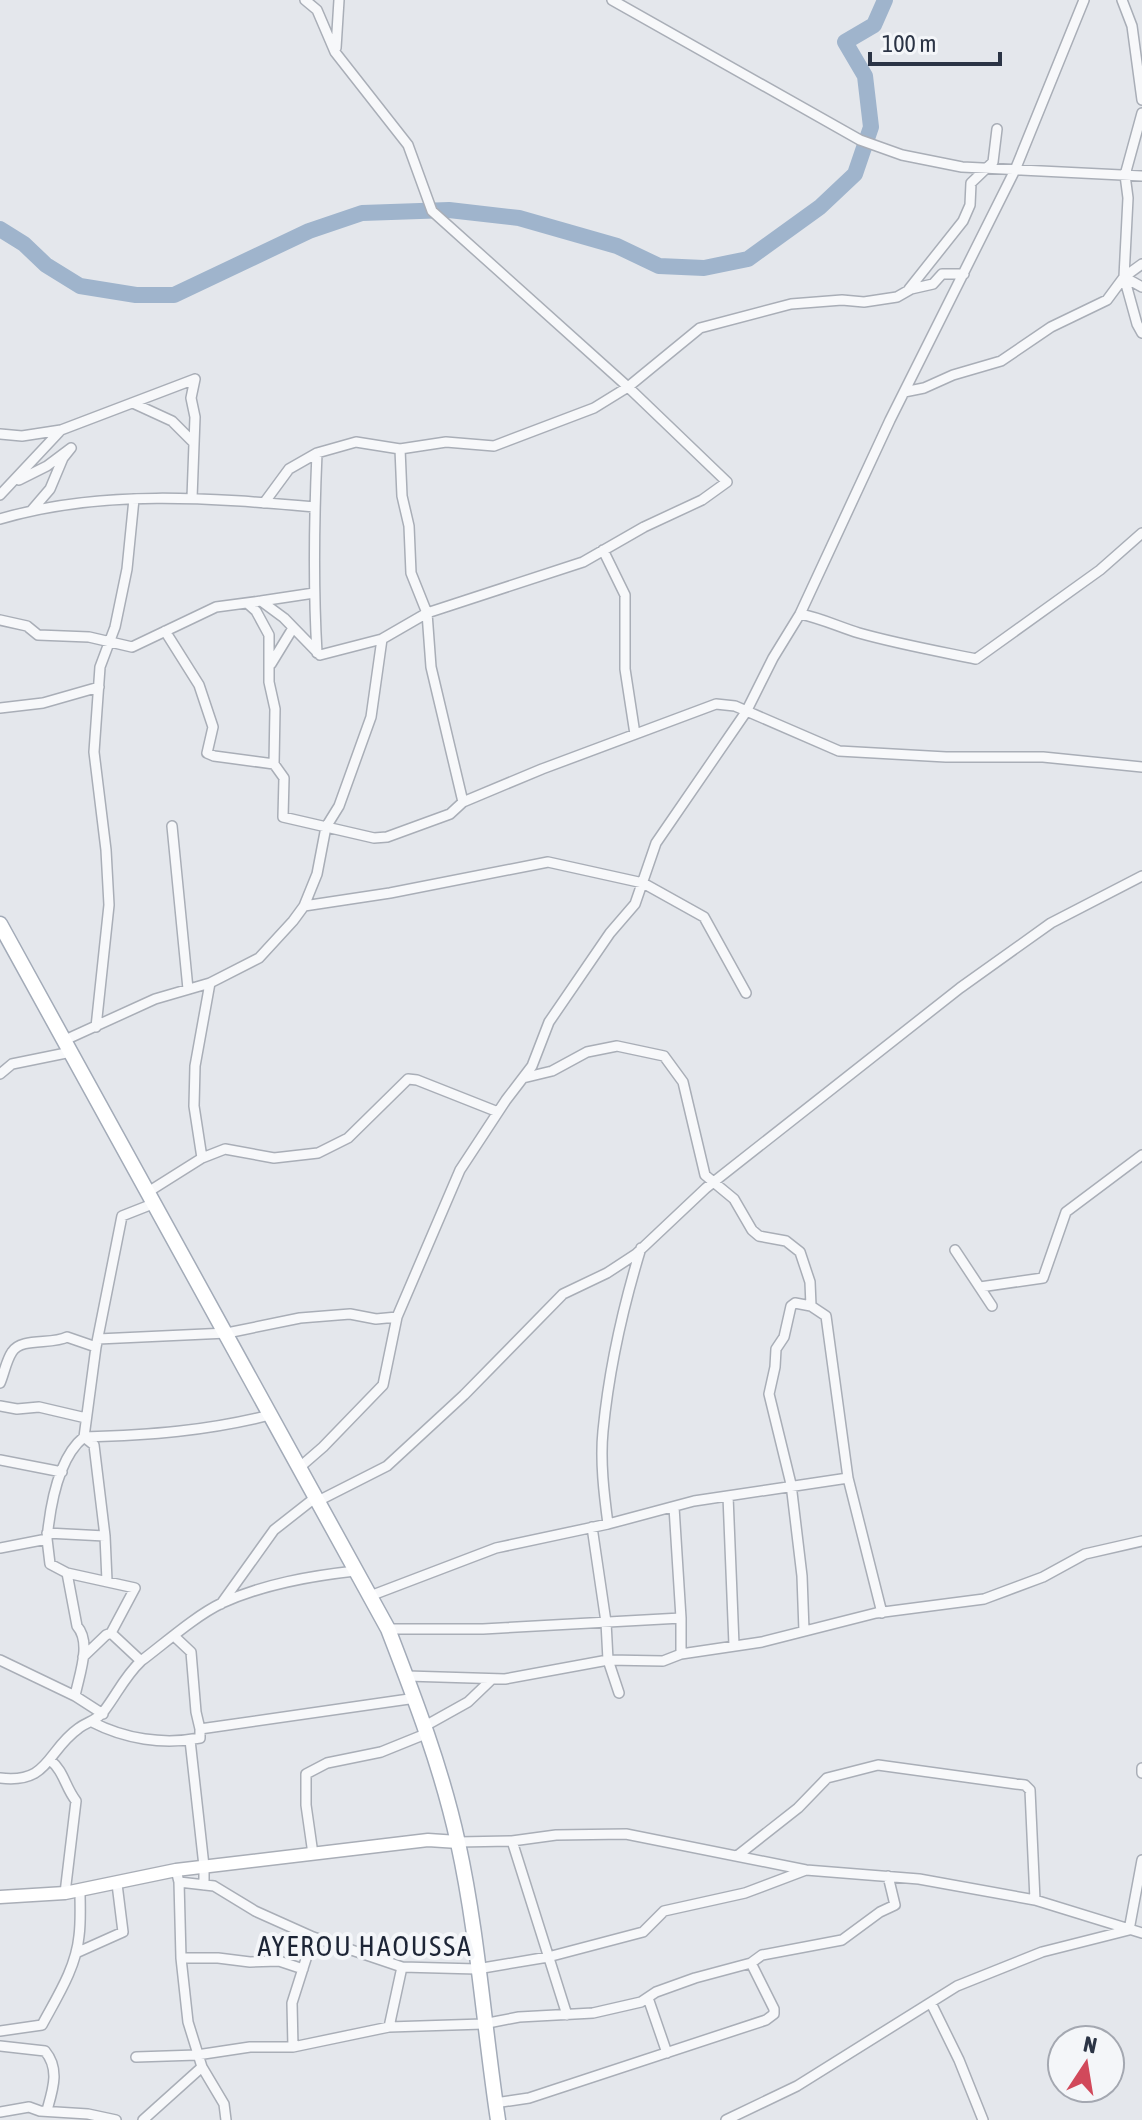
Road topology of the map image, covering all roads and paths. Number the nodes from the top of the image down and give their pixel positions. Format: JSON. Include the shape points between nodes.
{"nodes":[{"id":1,"x":305,"y":0,"type":"edge"},
{"id":2,"x":339,"y":0,"type":"edge"},
{"id":3,"x":612,"y":0,"type":"edge"},
{"id":4,"x":1084,"y":0,"type":"edge"},
{"id":5,"x":1122,"y":0,"type":"edge"},
{"id":6,"x":335,"y":52,"type":"junction"},
{"id":7,"x":1142,"y":100,"type":"edge"},
{"id":8,"x":1142,"y":113,"type":"edge"},
{"id":9,"x":997,"y":129,"type":"dead end"},
{"id":10,"x":987,"y":168,"type":"junction"},
{"id":11,"x":1015,"y":170,"type":"junction"},
{"id":12,"x":1125,"y":175,"type":"junction"},
{"id":13,"x":1142,"y":176,"type":"edge"},
{"id":14,"x":1142,"y":264,"type":"edge"},
{"id":15,"x":964,"y":274,"type":"junction"},
{"id":16,"x":1124,"y":277,"type":"junction"},
{"id":17,"x":1142,"y":287,"type":"edge"},
{"id":18,"x":907,"y":291,"type":"junction"},
{"id":19,"x":1142,"y":333,"type":"edge"},
{"id":20,"x":628,"y":387,"type":"junction"},
{"id":21,"x":904,"y":392,"type":"junction"},
{"id":22,"x":135,"y":404,"type":"junction"},
{"id":23,"x":61,"y":430,"type":"junction"},
{"id":24,"x":0,"y":434,"type":"edge"},
{"id":25,"x":193,"y":442,"type":"junction"},
{"id":26,"x":400,"y":449,"type":"junction"},
{"id":27,"x":317,"y":453,"type":"junction"},
{"id":28,"x":11,"y":483,"type":"junction"},
{"id":29,"x":0,"y":495,"type":"edge"},
{"id":30,"x":192,"y":498,"type":"junction"},
{"id":31,"x":134,"y":499,"type":"junction"},
{"id":32,"x":264,"y":503,"type":"junction"},
{"id":33,"x":315,"y":507,"type":"junction"},
{"id":34,"x":32,"y":510,"type":"junction"},
{"id":35,"x":0,"y":519,"type":"edge"},
{"id":36,"x":1142,"y":533,"type":"edge"},
{"id":37,"x":603,"y":550,"type":"junction"},
{"id":38,"x":314,"y":593,"type":"junction"},
{"id":39,"x":261,"y":601,"type":"junction"},
{"id":40,"x":247,"y":603,"type":"junction"},
{"id":41,"x":427,"y":613,"type":"junction"},
{"id":42,"x":800,"y":614,"type":"junction"},
{"id":43,"x":0,"y":620,"type":"edge"},
{"id":44,"x":293,"y":628,"type":"junction"},
{"id":45,"x":165,"y":631,"type":"junction"},
{"id":46,"x":382,"y":639,"type":"junction"},
{"id":47,"x":109,"y":643,"type":"junction"},
{"id":48,"x":317,"y":653,"type":"junction"},
{"id":49,"x":269,"y":667,"type":"junction"},
{"id":50,"x":99,"y":687,"type":"junction"},
{"id":51,"x":0,"y":708,"type":"edge"},
{"id":52,"x":746,"y":712,"type":"junction"},
{"id":53,"x":635,"y":734,"type":"junction"},
{"id":54,"x":274,"y":764,"type":"junction"},
{"id":55,"x":1142,"y":767,"type":"edge"},
{"id":56,"x":463,"y":802,"type":"junction"},
{"id":57,"x":172,"y":826,"type":"dead end"},
{"id":58,"x":326,"y":827,"type":"junction"},
{"id":59,"x":1142,"y":876,"type":"edge"},
{"id":60,"x":643,"y":883,"type":"junction"},
{"id":61,"x":304,"y":906,"type":"junction"},
{"id":62,"x":0,"y":924,"type":"edge"},
{"id":63,"x":210,"y":983,"type":"junction"},
{"id":64,"x":188,"y":989,"type":"junction"},
{"id":65,"x":746,"y":993,"type":"dead end"},
{"id":66,"x":96,"y":1027,"type":"junction"},
{"id":67,"x":68,"y":1046,"type":"junction"},
{"id":68,"x":0,"y":1074,"type":"edge"},
{"id":69,"x":523,"y":1078,"type":"junction"},
{"id":70,"x":498,"y":1112,"type":"junction"},
{"id":71,"x":1142,"y":1155,"type":"edge"},
{"id":72,"x":202,"y":1158,"type":"junction"},
{"id":73,"x":713,"y":1183,"type":"junction"},
{"id":74,"x":152,"y":1198,"type":"junction"},
{"id":75,"x":641,"y":1248,"type":"junction"},
{"id":76,"x":955,"y":1250,"type":"dead end"},
{"id":77,"x":980,"y":1287,"type":"junction"},
{"id":78,"x":811,"y":1306,"type":"junction"},
{"id":79,"x":992,"y":1306,"type":"dead end"},
{"id":80,"x":397,"y":1317,"type":"junction"},
{"id":81,"x":227,"y":1333,"type":"junction"},
{"id":82,"x":97,"y":1343,"type":"junction"},
{"id":83,"x":0,"y":1383,"type":"edge"},
{"id":84,"x":0,"y":1406,"type":"edge"},
{"id":85,"x":270,"y":1415,"type":"junction"},
{"id":86,"x":86,"y":1418,"type":"junction"},
{"id":87,"x":84,"y":1437,"type":"junction"},
{"id":88,"x":0,"y":1460,"type":"edge"},
{"id":89,"x":300,"y":1467,"type":"junction"},
{"id":90,"x":62,"y":1472,"type":"junction"},
{"id":91,"x":848,"y":1478,"type":"junction"},
{"id":92,"x":791,"y":1484,"type":"junction"},
{"id":93,"x":728,"y":1496,"type":"junction"},
{"id":94,"x":317,"y":1499,"type":"junction"},
{"id":95,"x":674,"y":1507,"type":"junction"},
{"id":96,"x":608,"y":1524,"type":"junction"},
{"id":97,"x":592,"y":1527,"type":"junction"},
{"id":98,"x":47,"y":1536,"type":"junction"},
{"id":99,"x":105,"y":1536,"type":"junction"},
{"id":100,"x":1142,"y":1541,"type":"edge"},
{"id":101,"x":0,"y":1548,"type":"edge"},
{"id":102,"x":355,"y":1571,"type":"junction"},
{"id":103,"x":67,"y":1573,"type":"junction"},
{"id":104,"x":107,"y":1581,"type":"junction"},
{"id":105,"x":370,"y":1596,"type":"junction"},
{"id":106,"x":221,"y":1604,"type":"junction"},
{"id":107,"x":882,"y":1613,"type":"junction"},
{"id":108,"x":681,"y":1618,"type":"junction"},
{"id":109,"x":606,"y":1622,"type":"junction"},
{"id":110,"x":388,"y":1629,"type":"junction"},
{"id":111,"x":804,"y":1631,"type":"junction"},
{"id":112,"x":111,"y":1633,"type":"junction"},
{"id":113,"x":174,"y":1636,"type":"junction"},
{"id":114,"x":734,"y":1645,"type":"junction"},
{"id":115,"x":681,"y":1654,"type":"junction"},
{"id":116,"x":83,"y":1657,"type":"junction"},
{"id":117,"x":0,"y":1660,"type":"edge"},
{"id":118,"x":608,"y":1660,"type":"junction"},
{"id":119,"x":141,"y":1661,"type":"junction"},
{"id":120,"x":407,"y":1676,"type":"junction"},
{"id":121,"x":492,"y":1679,"type":"junction"},
{"id":122,"x":619,"y":1693,"type":"dead end"},
{"id":123,"x":75,"y":1696,"type":"junction"},
{"id":124,"x":416,"y":1698,"type":"junction"},
{"id":125,"x":103,"y":1714,"type":"junction"},
{"id":126,"x":92,"y":1722,"type":"junction"},
{"id":127,"x":200,"y":1729,"type":"junction"},
{"id":128,"x":426,"y":1730,"type":"junction"},
{"id":129,"x":190,"y":1740,"type":"junction"},
{"id":130,"x":50,"y":1760,"type":"junction"},
{"id":131,"x":0,"y":1778,"type":"edge"},
{"id":132,"x":512,"y":1841,"type":"junction"},
{"id":133,"x":458,"y":1842,"type":"junction"},
{"id":134,"x":313,"y":1854,"type":"junction"},
{"id":135,"x":737,"y":1856,"type":"junction"},
{"id":136,"x":1142,"y":1860,"type":"edge"},
{"id":137,"x":204,"y":1866,"type":"junction"},
{"id":138,"x":806,"y":1870,"type":"junction"},
{"id":139,"x":177,"y":1876,"type":"junction"},
{"id":140,"x":888,"y":1876,"type":"junction"},
{"id":141,"x":117,"y":1884,"type":"junction"},
{"id":142,"x":204,"y":1885,"type":"junction"},
{"id":143,"x":80,"y":1891,"type":"junction"},
{"id":144,"x":65,"y":1893,"type":"junction"},
{"id":145,"x":0,"y":1897,"type":"edge"},
{"id":146,"x":1035,"y":1900,"type":"junction"},
{"id":147,"x":1129,"y":1930,"type":"junction"},
{"id":148,"x":1142,"y":1933,"type":"edge"},
{"id":149,"x":313,"y":1937,"type":"junction"},
{"id":150,"x":76,"y":1953,"type":"junction"},
{"id":151,"x":548,"y":1957,"type":"junction"},
{"id":152,"x":181,"y":1958,"type":"junction"},
{"id":153,"x":751,"y":1963,"type":"junction"},
{"id":154,"x":402,"y":1967,"type":"junction"},
{"id":155,"x":303,"y":1969,"type":"junction"},
{"id":156,"x":477,"y":1969,"type":"junction"},
{"id":157,"x":648,"y":1998,"type":"junction"},
{"id":158,"x":931,"y":2003,"type":"junction"},
{"id":159,"x":567,"y":2015,"type":"junction"},
{"id":160,"x":483,"y":2024,"type":"junction"},
{"id":161,"x":389,"y":2027,"type":"junction"},
{"id":162,"x":0,"y":2031,"type":"edge"},
{"id":163,"x":0,"y":2046,"type":"edge"},
{"id":164,"x":293,"y":2047,"type":"junction"},
{"id":165,"x":667,"y":2053,"type":"junction"},
{"id":166,"x":197,"y":2055,"type":"junction"},
{"id":167,"x":136,"y":2057,"type":"dead end"},
{"id":168,"x":202,"y":2067,"type":"junction"},
{"id":169,"x":495,"y":2103,"type":"junction"},
{"id":170,"x":47,"y":2110,"type":"junction"},
{"id":171,"x":0,"y":2112,"type":"edge"},
{"id":172,"x":116,"y":2120,"type":"edge"},
{"id":173,"x":143,"y":2120,"type":"edge"},
{"id":174,"x":226,"y":2120,"type":"edge"},
{"id":175,"x":498,"y":2120,"type":"edge"},
{"id":176,"x":726,"y":2120,"type":"edge"},
{"id":177,"x":983,"y":2120,"type":"edge"}],
"edges":[{"from":1,"to":6,"type":"street","via":[[317,10]]},
{"from":2,"to":6,"type":"street"},
{"from":3,"to":10,"type":"street","via":[[860,140],[902,155]]},
{"from":4,"to":11,"type":"street"},
{"from":5,"to":7,"type":"street","via":[[1132,26]]},
{"from":6,"to":20,"type":"street","via":[[408,145],[432,211]]},
{"from":8,"to":12,"type":"street"},
{"from":9,"to":10,"type":"street","via":[[993,162]]},
{"from":10,"to":11,"type":"street"},
{"from":10,"to":18,"type":"street","via":[[971,183],[963,221]]},
{"from":11,"to":12,"type":"street"},
{"from":11,"to":15,"type":"street"},
{"from":12,"to":13,"type":"street"},
{"from":12,"to":16,"type":"street"},
{"from":14,"to":16,"type":"street"},
{"from":15,"to":18,"type":"street","via":[[942,274],[933,284]]},
{"from":15,"to":21,"type":"street"},
{"from":16,"to":17,"type":"street"},
{"from":16,"to":19,"type":"street"},
{"from":16,"to":21,"type":"street","via":[[1107,300],[1051,327],[1001,361]]},
{"from":18,"to":20,"type":"street","via":[[864,302],[791,304],[700,328]]},
{"from":20,"to":26,"type":"street","via":[[594,408],[494,446],[446,442]]},
{"from":20,"to":37,"type":"street","via":[[727,482]]},
{"from":21,"to":42,"type":"street"},
{"from":22,"to":23,"type":"street"},
{"from":22,"to":25,"type":"street","via":[[172,421]]},
{"from":22,"to":25,"type":"street","via":[[195,379]]},
{"from":23,"to":24,"type":"street"},
{"from":23,"to":28,"type":"street"},
{"from":25,"to":30,"type":"street"},
{"from":26,"to":27,"type":"street","via":[[356,442]]},
{"from":26,"to":41,"type":"street","via":[[411,573]]},
{"from":27,"to":32,"type":"street","via":[[289,469]]},
{"from":27,"to":33,"type":"street"},
{"from":28,"to":29,"type":"street"},
{"from":28,"to":34,"type":"street","via":[[71,448],[50,489]]},
{"from":30,"to":31,"type":"street"},
{"from":30,"to":32,"type":"street"},
{"from":31,"to":34,"type":"street"},
{"from":31,"to":47,"type":"street","via":[[127,569]]},
{"from":32,"to":33,"type":"street"},
{"from":33,"to":38,"type":"street"},
{"from":34,"to":35,"type":"street"},
{"from":36,"to":42,"type":"street","via":[[1100,570],[976,659]]},
{"from":37,"to":41,"type":"street","via":[[583,562]]},
{"from":37,"to":53,"type":"street","via":[[625,595],[625,669]]},
{"from":38,"to":39,"type":"street"},
{"from":38,"to":48,"type":"street"},
{"from":39,"to":40,"type":"street"},
{"from":39,"to":44,"type":"street"},
{"from":40,"to":45,"type":"street","via":[[216,607]]},
{"from":40,"to":49,"type":"street","via":[[269,635]]},
{"from":41,"to":46,"type":"street"},
{"from":41,"to":56,"type":"street","via":[[431,667]]},
{"from":42,"to":52,"type":"street"},
{"from":43,"to":47,"type":"street","via":[[27,626],[38,635]]},
{"from":44,"to":48,"type":"street"},
{"from":44,"to":49,"type":"street"},
{"from":45,"to":47,"type":"street","via":[[132,647]]},
{"from":45,"to":54,"type":"street","via":[[199,685],[213,727],[207,753]]},
{"from":46,"to":48,"type":"street"},
{"from":46,"to":58,"type":"street","via":[[371,717],[339,806]]},
{"from":47,"to":50,"type":"street"},
{"from":49,"to":54,"type":"street"},
{"from":50,"to":51,"type":"street","via":[[43,703]]},
{"from":50,"to":66,"type":"street","via":[[94,752],[109,905]]},
{"from":52,"to":53,"type":"street","via":[[716,704]]},
{"from":52,"to":55,"type":"street","via":[[839,751],[1043,757]]},
{"from":52,"to":60,"type":"street","via":[[656,843]]},
{"from":53,"to":56,"type":"street"},
{"from":54,"to":58,"type":"street","via":[[284,778],[283,817]]},
{"from":56,"to":58,"type":"street","via":[[450,814],[380,839]]},
{"from":57,"to":64,"type":"street"},
{"from":58,"to":61,"type":"street"},
{"from":59,"to":73,"type":"street","via":[[1040,931]]},
{"from":60,"to":61,"type":"street","via":[[548,862]]},
{"from":60,"to":65,"type":"street","via":[[704,917]]},
{"from":60,"to":69,"type":"street","via":[[635,904],[549,1022]]},
{"from":61,"to":63,"type":"street","via":[[259,958]]},
{"from":62,"to":67,"type":"main road"},
{"from":63,"to":64,"type":"street"},
{"from":63,"to":72,"type":"street","via":[[195,1066],[194,1106]]},
{"from":64,"to":66,"type":"street"},
{"from":66,"to":67,"type":"street"},
{"from":67,"to":68,"type":"street","via":[[12,1064]]},
{"from":67,"to":74,"type":"main road"},
{"from":69,"to":70,"type":"street"},
{"from":69,"to":73,"type":"street","via":[[617,1046],[664,1056],[683,1082],[705,1175]]},
{"from":70,"to":72,"type":"street","via":[[408,1079],[348,1138],[318,1153],[274,1158],[225,1149]]},
{"from":70,"to":80,"type":"street","via":[[460,1170]]},
{"from":71,"to":77,"type":"street","via":[[1066,1212],[1043,1278]]},
{"from":72,"to":74,"type":"street"},
{"from":73,"to":75,"type":"street"},
{"from":73,"to":78,"type":"street","via":[[734,1199],[759,1236],[786,1241],[800,1252]]},
{"from":74,"to":81,"type":"main road"},
{"from":74,"to":82,"type":"street","via":[[122,1216]]},
{"from":75,"to":94,"type":"street","via":[[607,1273],[563,1294],[387,1466]]},
{"from":75,"to":96,"type":"street","via":[[621,1319],[602,1433]]},
{"from":76,"to":77,"type":"street"},
{"from":77,"to":79,"type":"street"},
{"from":78,"to":91,"type":"street","via":[[826,1316]]},
{"from":78,"to":92,"type":"street","via":[[791,1306],[770,1383]]},
{"from":80,"to":81,"type":"street","via":[[300,1318]]},
{"from":80,"to":89,"type":"street","via":[[383,1385]]},
{"from":81,"to":82,"type":"street"},
{"from":81,"to":85,"type":"main road"},
{"from":82,"to":83,"type":"street","via":[[67,1337],[20,1345],[12,1350]]},
{"from":82,"to":86,"type":"street"},
{"from":84,"to":86,"type":"street","via":[[39,1407]]},
{"from":85,"to":87,"type":"street","via":[[181,1432]]},
{"from":85,"to":89,"type":"main road"},
{"from":86,"to":87,"type":"street"},
{"from":87,"to":90,"type":"street"},
{"from":87,"to":99,"type":"street","via":[[94,1445]]},
{"from":88,"to":90,"type":"street"},
{"from":89,"to":94,"type":"main road"},
{"from":90,"to":98,"type":"street"},
{"from":91,"to":92,"type":"street"},
{"from":91,"to":107,"type":"street"},
{"from":92,"to":93,"type":"street"},
{"from":92,"to":111,"type":"street"},
{"from":93,"to":95,"type":"street"},
{"from":93,"to":114,"type":"street"},
{"from":94,"to":102,"type":"main road"},
{"from":94,"to":106,"type":"street","via":[[274,1530]]},
{"from":95,"to":96,"type":"street"},
{"from":95,"to":108,"type":"street"},
{"from":96,"to":97,"type":"street"},
{"from":97,"to":105,"type":"street","via":[[496,1548]]},
{"from":97,"to":109,"type":"street"},
{"from":98,"to":99,"type":"street"},
{"from":98,"to":101,"type":"street"},
{"from":98,"to":103,"type":"street","via":[[50,1564]]},
{"from":99,"to":104,"type":"street"},
{"from":100,"to":107,"type":"street","via":[[1085,1554],[984,1599]]},
{"from":102,"to":105,"type":"main road"},
{"from":102,"to":106,"type":"street","via":[[284,1582]]},
{"from":103,"to":104,"type":"street"},
{"from":103,"to":116,"type":"street"},
{"from":104,"to":112,"type":"street","via":[[135,1588]]},
{"from":105,"to":110,"type":"main road"},
{"from":106,"to":113,"type":"street"},
{"from":107,"to":111,"type":"street"},
{"from":108,"to":109,"type":"street"},
{"from":108,"to":115,"type":"street"},
{"from":109,"to":110,"type":"street"},
{"from":109,"to":118,"type":"street"},
{"from":110,"to":120,"type":"main road"},
{"from":111,"to":114,"type":"street"},
{"from":112,"to":116,"type":"street"},
{"from":112,"to":119,"type":"street"},
{"from":113,"to":119,"type":"street"},
{"from":113,"to":127,"type":"street","via":[[191,1652]]},
{"from":114,"to":115,"type":"street"},
{"from":115,"to":118,"type":"street","via":[[663,1661]]},
{"from":116,"to":123,"type":"street"},
{"from":117,"to":123,"type":"street"},
{"from":118,"to":121,"type":"street"},
{"from":118,"to":122,"type":"street"},
{"from":119,"to":125,"type":"street"},
{"from":120,"to":121,"type":"street"},
{"from":120,"to":124,"type":"main road"},
{"from":121,"to":128,"type":"street"},
{"from":123,"to":125,"type":"street"},
{"from":124,"to":127,"type":"street"},
{"from":124,"to":128,"type":"main road"},
{"from":125,"to":126,"type":"street"},
{"from":126,"to":129,"type":"street","via":[[165,1742]]},
{"from":126,"to":130,"type":"street","via":[[78,1728]]},
{"from":127,"to":129,"type":"street","via":[[200,1738]]},
{"from":128,"to":133,"type":"main road"},
{"from":128,"to":134,"type":"street","via":[[381,1752],[327,1763],[306,1774]]},
{"from":129,"to":137,"type":"street"},
{"from":130,"to":131,"type":"street","via":[[18,1780]]},
{"from":130,"to":144,"type":"street","via":[[61,1769],[76,1801]]},
{"from":132,"to":133,"type":"street"},
{"from":132,"to":135,"type":"street","via":[[626,1834]]},
{"from":132,"to":151,"type":"street"},
{"from":133,"to":134,"type":"street","via":[[428,1840]]},
{"from":133,"to":156,"type":"main road"},
{"from":134,"to":137,"type":"street"},
{"from":135,"to":138,"type":"street"},
{"from":135,"to":146,"type":"street","via":[[827,1778],[878,1765],[1025,1785],[1030,1790]]},
{"from":136,"to":147,"type":"street"},
{"from":137,"to":139,"type":"street"},
{"from":137,"to":142,"type":"street"},
{"from":138,"to":140,"type":"street"},
{"from":138,"to":151,"type":"street","via":[[745,1893],[664,1911],[643,1932]]},
{"from":139,"to":141,"type":"street"},
{"from":139,"to":142,"type":"street"},
{"from":139,"to":152,"type":"street"},
{"from":140,"to":146,"type":"street"},
{"from":140,"to":153,"type":"street","via":[[895,1905],[842,1940],[762,1955]]},
{"from":141,"to":143,"type":"street"},
{"from":141,"to":150,"type":"street","via":[[123,1932]]},
{"from":142,"to":149,"type":"street"},
{"from":143,"to":144,"type":"street"},
{"from":143,"to":150,"type":"street"},
{"from":144,"to":145,"type":"street"},
{"from":146,"to":147,"type":"street"},
{"from":147,"to":148,"type":"street"},
{"from":147,"to":158,"type":"street","via":[[1042,1952],[957,1986]]},
{"from":149,"to":154,"type":"street"},
{"from":149,"to":155,"type":"street"},
{"from":150,"to":162,"type":"street","via":[[42,2025]]},
{"from":151,"to":156,"type":"street"},
{"from":151,"to":159,"type":"street"},
{"from":152,"to":155,"type":"street","via":[[279,1961]]},
{"from":152,"to":166,"type":"street"},
{"from":153,"to":157,"type":"street"},
{"from":153,"to":165,"type":"street","via":[[774,2014]]},
{"from":154,"to":156,"type":"street"},
{"from":154,"to":161,"type":"street"},
{"from":155,"to":164,"type":"street","via":[[292,2003]]},
{"from":156,"to":160,"type":"main road"},
{"from":157,"to":159,"type":"street"},
{"from":157,"to":165,"type":"street"},
{"from":158,"to":176,"type":"street","via":[[797,2086]]},
{"from":158,"to":177,"type":"street"},
{"from":159,"to":160,"type":"street"},
{"from":160,"to":161,"type":"street"},
{"from":160,"to":169,"type":"main road"},
{"from":161,"to":164,"type":"street"},
{"from":163,"to":170,"type":"street","via":[[45,2051],[52,2059],[55,2081]]},
{"from":164,"to":166,"type":"street"},
{"from":165,"to":169,"type":"street","via":[[529,2098]]},
{"from":166,"to":167,"type":"street"},
{"from":166,"to":168,"type":"street"},
{"from":168,"to":173,"type":"street"},
{"from":168,"to":174,"type":"street","via":[[224,2104]]},
{"from":169,"to":175,"type":"main road"},
{"from":170,"to":171,"type":"street"},
{"from":170,"to":172,"type":"street"}]}
